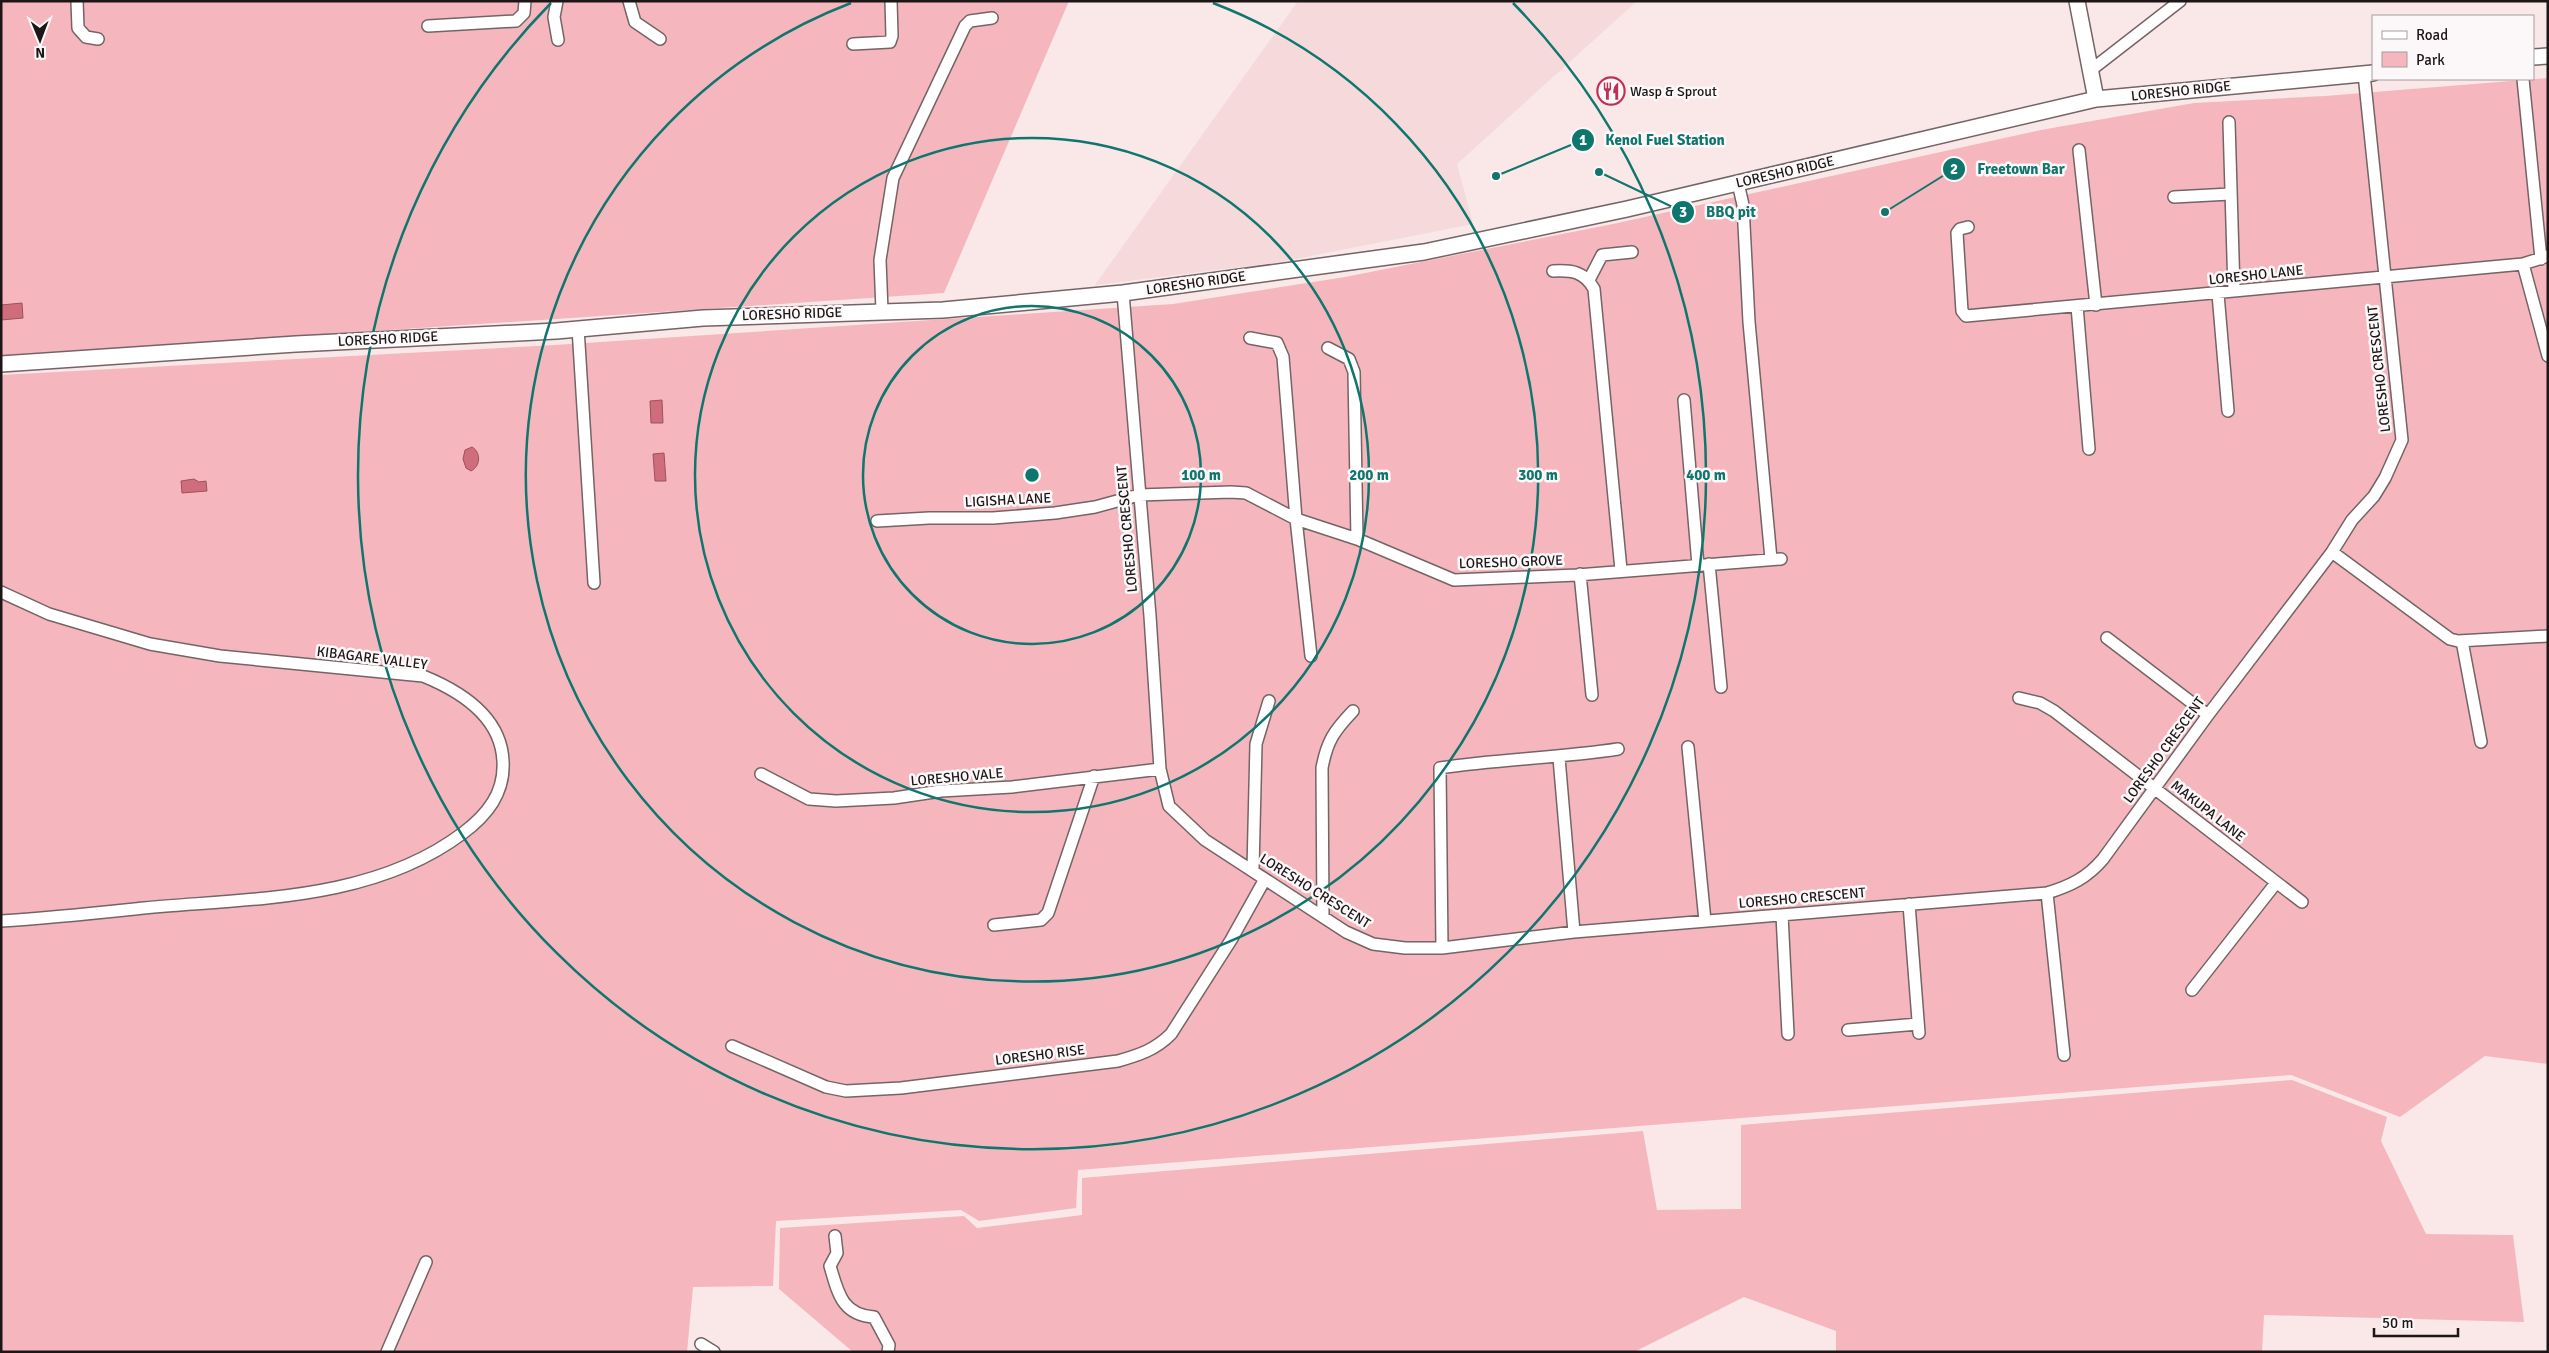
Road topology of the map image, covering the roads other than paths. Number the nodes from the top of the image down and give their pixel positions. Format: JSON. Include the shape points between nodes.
{"nodes":[{"id":1,"x":77,"y":1,"type":"edge"},
{"id":2,"x":525,"y":1,"type":"edge"},
{"id":3,"x":557,"y":1,"type":"edge"},
{"id":4,"x":629,"y":1,"type":"edge"},
{"id":5,"x":891,"y":1,"type":"edge"},
{"id":6,"x":2077,"y":1,"type":"edge"},
{"id":7,"x":2180,"y":1,"type":"edge"},
{"id":8,"x":992,"y":18,"type":"dead end"},
{"id":9,"x":428,"y":26,"type":"dead end"},
{"id":10,"x":98,"y":39,"type":"dead end"},
{"id":11,"x":660,"y":39,"type":"dead end"},
{"id":12,"x":558,"y":40,"type":"dead end"},
{"id":13,"x":853,"y":44,"type":"dead end"},
{"id":14,"x":2548,"y":56,"type":"edge"},
{"id":15,"x":2534,"y":57,"type":"edge"},
{"id":16,"x":2090,"y":70,"type":"junction"},
{"id":17,"x":2368,"y":73,"type":"edge"},
{"id":18,"x":2523,"y":80,"type":"edge"},
{"id":19,"x":2096,"y":99,"type":"junction"},
{"id":20,"x":2229,"y":122,"type":"dead end"},
{"id":21,"x":2079,"y":150,"type":"dead end"},
{"id":22,"x":1738,"y":184,"type":"junction"},
{"id":23,"x":2230,"y":194,"type":"junction"},
{"id":24,"x":2174,"y":197,"type":"dead end"},
{"id":25,"x":1968,"y":227,"type":"dead end"},
{"id":26,"x":1632,"y":252,"type":"dead end"},
{"id":27,"x":2544,"y":258,"type":"edge"},
{"id":28,"x":2523,"y":264,"type":"junction"},
{"id":29,"x":1552,"y":271,"type":"dead end"},
{"id":30,"x":2385,"y":276,"type":"junction"},
{"id":31,"x":1589,"y":280,"type":"junction"},
{"id":32,"x":2234,"y":291,"type":"junction"},
{"id":33,"x":1123,"y":293,"type":"junction"},
{"id":34,"x":2218,"y":294,"type":"junction"},
{"id":35,"x":2096,"y":305,"type":"junction"},
{"id":36,"x":2077,"y":306,"type":"junction"},
{"id":37,"x":882,"y":311,"type":"junction"},
{"id":38,"x":578,"y":328,"type":"junction"},
{"id":39,"x":1250,"y":338,"type":"dead end"},
{"id":40,"x":1328,"y":348,"type":"dead end"},
{"id":41,"x":2548,"y":356,"type":"edge"},
{"id":42,"x":1,"y":364,"type":"edge"},
{"id":43,"x":1684,"y":400,"type":"dead end"},
{"id":44,"x":2228,"y":411,"type":"dead end"},
{"id":45,"x":2090,"y":449,"type":"dead end"},
{"id":46,"x":1139,"y":494,"type":"junction"},
{"id":47,"x":1296,"y":519,"type":"junction"},
{"id":48,"x":877,"y":522,"type":"dead end"},
{"id":49,"x":1357,"y":539,"type":"junction"},
{"id":50,"x":2332,"y":552,"type":"junction"},
{"id":51,"x":1704,"y":564,"type":"junction"},
{"id":52,"x":1621,"y":570,"type":"junction"},
{"id":53,"x":1580,"y":574,"type":"junction"},
{"id":54,"x":594,"y":583,"type":"dead end"},
{"id":55,"x":1,"y":592,"type":"edge"},
{"id":56,"x":2548,"y":636,"type":"edge"},
{"id":57,"x":2107,"y":638,"type":"dead end"},
{"id":58,"x":2462,"y":641,"type":"junction"},
{"id":59,"x":1311,"y":656,"type":"dead end"},
{"id":60,"x":1720,"y":687,"type":"dead end"},
{"id":61,"x":1592,"y":695,"type":"dead end"},
{"id":62,"x":2019,"y":698,"type":"dead end"},
{"id":63,"x":1268,"y":701,"type":"dead end"},
{"id":64,"x":1354,"y":711,"type":"dead end"},
{"id":65,"x":2208,"y":715,"type":"junction"},
{"id":66,"x":2481,"y":742,"type":"dead end"},
{"id":67,"x":1688,"y":747,"type":"dead end"},
{"id":68,"x":1618,"y":749,"type":"dead end"},
{"id":69,"x":1559,"y":758,"type":"junction"},
{"id":70,"x":1160,"y":769,"type":"junction"},
{"id":71,"x":761,"y":774,"type":"dead end"},
{"id":72,"x":1094,"y":776,"type":"junction"},
{"id":73,"x":2154,"y":788,"type":"junction"},
{"id":74,"x":1253,"y":870,"type":"junction"},
{"id":75,"x":1266,"y":879,"type":"junction"},
{"id":76,"x":2276,"y":883,"type":"junction"},
{"id":77,"x":2046,"y":893,"type":"junction"},
{"id":78,"x":2302,"y":902,"type":"dead end"},
{"id":79,"x":1909,"y":904,"type":"junction"},
{"id":80,"x":1322,"y":916,"type":"junction"},
{"id":81,"x":1782,"y":916,"type":"junction"},
{"id":82,"x":1,"y":920,"type":"edge"},
{"id":83,"x":1706,"y":921,"type":"junction"},
{"id":84,"x":994,"y":926,"type":"dead end"},
{"id":85,"x":1574,"y":932,"type":"junction"},
{"id":86,"x":1442,"y":948,"type":"junction"},
{"id":87,"x":2192,"y":990,"type":"dead end"},
{"id":88,"x":1848,"y":1030,"type":"dead end"},
{"id":89,"x":1788,"y":1034,"type":"dead end"},
{"id":90,"x":732,"y":1046,"type":"dead end"},
{"id":91,"x":2064,"y":1055,"type":"dead end"},
{"id":92,"x":835,"y":1236,"type":"dead end"},
{"id":93,"x":426,"y":1262,"type":"dead end"},
{"id":94,"x":700,"y":1344,"type":"dead end"},
{"id":95,"x":387,"y":1352,"type":"edge"},
{"id":96,"x":714,"y":1352,"type":"edge"},
{"id":97,"x":888,"y":1352,"type":"edge"}],
"edges":[{"from":1,"to":10,"type":"street","via":[[78,28],[86,37]]},
{"from":2,"to":9,"type":"street","via":[[524,13],[516,21]]},
{"from":3,"to":12,"type":"street","via":[[554,17]]},
{"from":4,"to":11,"type":"street","via":[[634,22]]},
{"from":5,"to":13,"type":"street","via":[[890,42]]},
{"from":6,"to":16,"type":"main road"},
{"from":7,"to":16,"type":"street"},
{"from":8,"to":37,"type":"street","via":[[970,21],[965,26],[933,98],[903,154],[894,178],[880,260]]},
{"from":14,"to":15,"type":"main road"},
{"from":16,"to":19,"type":"main road"},
{"from":17,"to":19,"type":"main road","name":"LORESHO RIDGE"},
{"from":17,"to":30,"type":"street","name":"LORESHO CRESCENT"},
{"from":18,"to":27,"type":"street"},
{"from":19,"to":22,"type":"main road","name":"LORESHO RIDGE"},
{"from":20,"to":23,"type":"street"},
{"from":21,"to":35,"type":"street"},
{"from":22,"to":33,"type":"main road","name":"LORESHO RIDGE","via":[[1424,252]]},
{"from":22,"to":51,"type":"street","name":"LORESHO GROVE","via":[[1749,322],[1776,559]]},
{"from":23,"to":24,"type":"street"},
{"from":23,"to":32,"type":"street"},
{"from":25,"to":36,"type":"street","name":"LORESHO LANE","via":[[1957,233],[1962,311],[1966,316]]},
{"from":26,"to":31,"type":"street","via":[[1602,255]]},
{"from":27,"to":28,"type":"street","name":"LORESHO LANE"},
{"from":28,"to":30,"type":"street","name":"LORESHO LANE"},
{"from":28,"to":41,"type":"street"},
{"from":29,"to":31,"type":"street","via":[[1576,272]]},
{"from":30,"to":32,"type":"street","name":"LORESHO LANE"},
{"from":30,"to":50,"type":"street","name":"LORESHO CRESCENT","via":[[2402,440],[2374,496],[2352,520]]},
{"from":31,"to":52,"type":"street","via":[[1594,289],[1600,337]]},
{"from":32,"to":34,"type":"street","name":"LORESHO LANE"},
{"from":33,"to":37,"type":"main road","name":"LORESHO RIDGE","via":[[943,310]]},
{"from":33,"to":46,"type":"street","name":"LORESHO CRESCENT"},
{"from":34,"to":35,"type":"street","name":"LORESHO LANE"},
{"from":34,"to":44,"type":"street"},
{"from":35,"to":36,"type":"street","name":"LORESHO LANE"},
{"from":36,"to":45,"type":"street"},
{"from":37,"to":38,"type":"main road","name":"LORESHO RIDGE","via":[[703,318]]},
{"from":38,"to":42,"type":"main road","name":"LORESHO RIDGE"},
{"from":38,"to":54,"type":"street"},
{"from":39,"to":47,"type":"street","via":[[1277,343],[1283,357]]},
{"from":40,"to":49,"type":"street","via":[[1349,359],[1354,372]]},
{"from":43,"to":51,"type":"street"},
{"from":46,"to":47,"type":"street","name":"LORESHO GROVE","via":[[1246,493]]},
{"from":46,"to":48,"type":"street","name":"LIGISHA LANE","via":[[1095,507],[1055,513]]},
{"from":46,"to":70,"type":"street","name":"LORESHO CRESCENT"},
{"from":47,"to":49,"type":"street","name":"LORESHO GROVE"},
{"from":47,"to":59,"type":"street"},
{"from":49,"to":53,"type":"street","name":"LORESHO GROVE","via":[[1454,580]]},
{"from":50,"to":58,"type":"street","via":[[2442,635]]},
{"from":50,"to":65,"type":"street","name":"LORESHO CRESCENT"},
{"from":51,"to":52,"type":"street","name":"LORESHO GROVE"},
{"from":51,"to":60,"type":"street"},
{"from":52,"to":53,"type":"street","name":"LORESHO GROVE"},
{"from":53,"to":61,"type":"street"},
{"from":55,"to":82,"type":"street","name":"KIBAGARE VALLEY","via":[[49,614],[150,644],[220,656],[423,676],[468,698],[484,716],[503,750],[504,770],[496,798],[485,815],[468,829],[431,855],[366,881],[255,900]]},
{"from":56,"to":58,"type":"street"},
{"from":57,"to":65,"type":"street"},
{"from":58,"to":66,"type":"street"},
{"from":62,"to":73,"type":"street","name":"MAKUPA LANE","via":[[2040,703],[2054,712]]},
{"from":63,"to":74,"type":"street","via":[[1256,744]]},
{"from":64,"to":80,"type":"street","via":[[1336,728],[1326,746],[1322,768]]},
{"from":65,"to":73,"type":"street","name":"LORESHO CRESCENT"},
{"from":67,"to":83,"type":"street"},
{"from":68,"to":69,"type":"street"},
{"from":69,"to":85,"type":"street"},
{"from":69,"to":86,"type":"street","via":[[1440,768]]},
{"from":70,"to":72,"type":"street","name":"LORESHO VALE"},
{"from":70,"to":74,"type":"street","name":"LORESHO CRESCENT","via":[[1169,806],[1180,818],[1205,840]]},
{"from":71,"to":72,"type":"street","name":"LORESHO VALE","via":[[819,802],[1012,787]]},
{"from":72,"to":84,"type":"street","via":[[1048,913],[1041,920]]},
{"from":73,"to":76,"type":"street","name":"MAKUPA LANE"},
{"from":73,"to":77,"type":"street","name":"LORESHO CRESCENT","via":[[2092,871],[2066,888]]},
{"from":74,"to":75,"type":"street","name":"LORESHO CRESCENT"},
{"from":75,"to":80,"type":"street","name":"LORESHO CRESCENT"},
{"from":75,"to":90,"type":"street","name":"LORESHO RISE","via":[[1171,1034],[1144,1054],[1118,1061],[901,1088],[846,1091],[826,1087]]},
{"from":76,"to":78,"type":"street","name":"MAKUPA LANE"},
{"from":76,"to":87,"type":"street"},
{"from":77,"to":79,"type":"street","name":"LORESHO CRESCENT"},
{"from":77,"to":91,"type":"street"},
{"from":79,"to":81,"type":"street","name":"LORESHO CRESCENT"},
{"from":79,"to":88,"type":"street","via":[[1919,1029]]},
{"from":80,"to":86,"type":"street","name":"LORESHO CRESCENT","via":[[1373,944]]},
{"from":81,"to":83,"type":"street","name":"LORESHO CRESCENT"},
{"from":81,"to":89,"type":"street"},
{"from":83,"to":85,"type":"street","name":"LORESHO CRESCENT"},
{"from":85,"to":86,"type":"street","name":"LORESHO CRESCENT"},
{"from":92,"to":97,"type":"street","via":[[837,1253],[830,1266],[838,1294],[845,1306],[862,1316],[874,1318],[890,1345]]},
{"from":93,"to":95,"type":"street"},
{"from":94,"to":96,"type":"street"}]}
